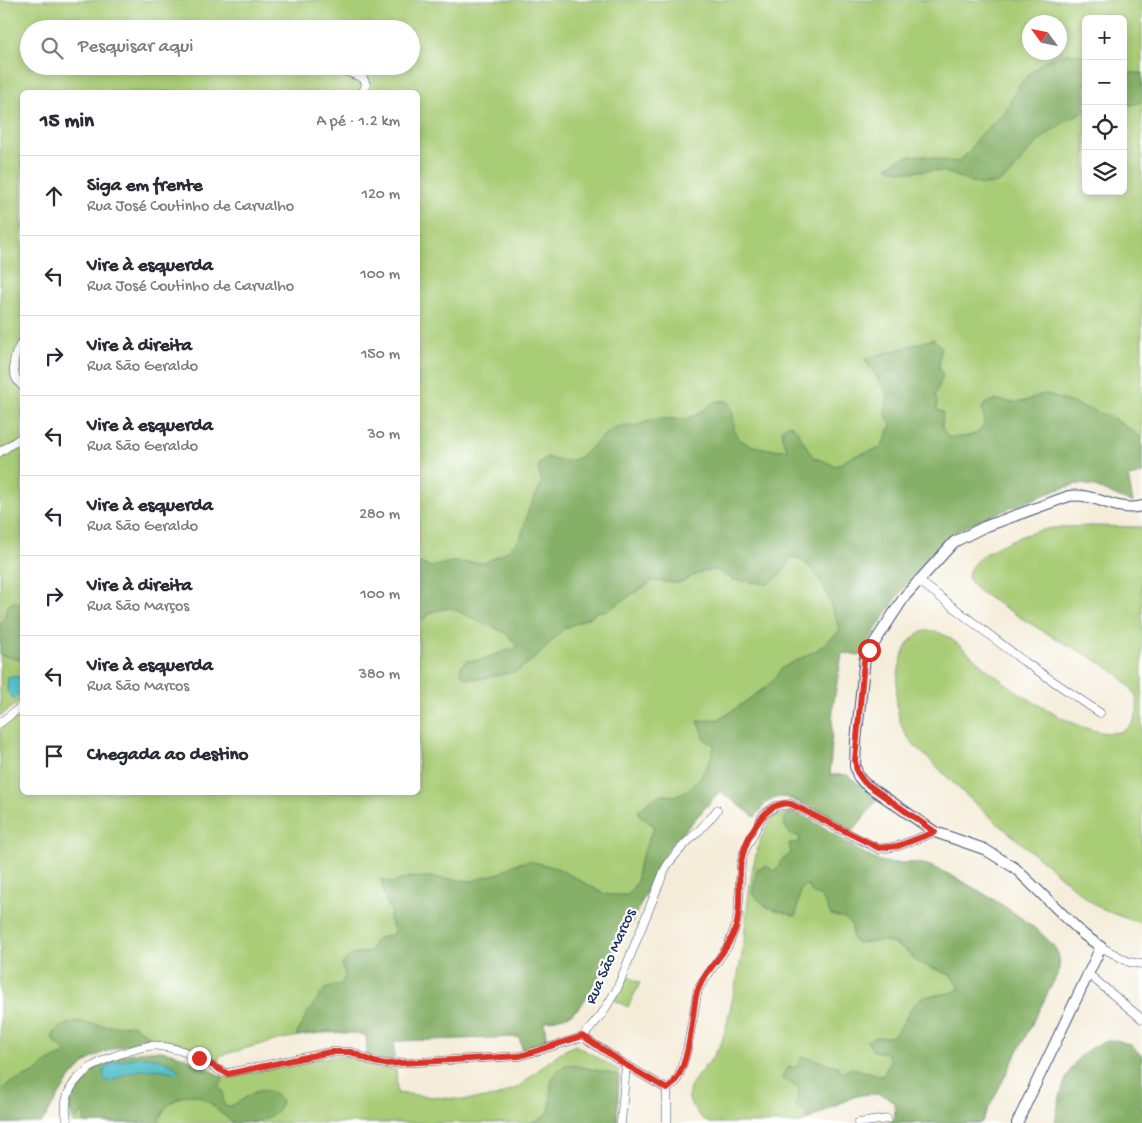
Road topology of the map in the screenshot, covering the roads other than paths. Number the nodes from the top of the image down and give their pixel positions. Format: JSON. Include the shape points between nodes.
{"nodes":[{"id":1,"x":355,"y":75,"type":"edge"},
{"id":2,"x":364,"y":90,"type":"edge"},
{"id":3,"x":20,"y":346,"type":"edge"},
{"id":4,"x":20,"y":384,"type":"edge"},
{"id":5,"x":20,"y":438,"type":"edge"},
{"id":6,"x":0,"y":452,"type":"edge"},
{"id":7,"x":1142,"y":506,"type":"edge"},
{"id":8,"x":918,"y":580,"type":"junction"},
{"id":9,"x":20,"y":708,"type":"edge"},
{"id":10,"x":1100,"y":713,"type":"dead end"},
{"id":11,"x":0,"y":723,"type":"edge"},
{"id":12,"x":717,"y":810,"type":"dead end"},
{"id":13,"x":935,"y":832,"type":"junction"},
{"id":14,"x":1101,"y":946,"type":"junction"},
{"id":15,"x":1142,"y":964,"type":"edge"},
{"id":16,"x":1087,"y":974,"type":"junction"},
{"id":17,"x":1142,"y":1019,"type":"edge"},
{"id":18,"x":583,"y":1036,"type":"junction"},
{"id":19,"x":626,"y":1065,"type":"junction"},
{"id":20,"x":667,"y":1089,"type":"junction"},
{"id":21,"x":887,"y":1119,"type":"dead end"},
{"id":22,"x":68,"y":1123,"type":"edge"},
{"id":23,"x":621,"y":1123,"type":"edge"},
{"id":24,"x":667,"y":1123,"type":"edge"},
{"id":25,"x":858,"y":1123,"type":"edge"},
{"id":26,"x":1017,"y":1123,"type":"edge"}],
"edges":[{"from":1,"to":2,"type":"street","via":[[363,78],[366,84]]},
{"from":3,"to":4,"type":"street","via":[[14,365]]},
{"from":5,"to":6,"type":"street"},
{"from":7,"to":8,"type":"street","via":[[1122,508],[1084,495],[1063,497],[954,542]]},
{"from":8,"to":10,"type":"street","via":[[1022,660]]},
{"from":8,"to":13,"type":"street","via":[[865,657],[855,766],[862,780]]},
{"from":9,"to":11,"type":"street"},
{"from":12,"to":18,"type":"street","name":"Rua São Marcos","via":[[668,863],[616,989],[602,1014]]},
{"from":13,"to":14,"type":"street","via":[[984,850],[1015,868],[1084,935]]},
{"from":13,"to":20,"type":"street","via":[[898,846],[879,848],[791,804],[776,806],[763,815],[742,858],[736,928],[728,946],[698,989],[680,1073],[676,1082]]},
{"from":14,"to":15,"type":"street","via":[[1129,962]]},
{"from":14,"to":16,"type":"street"},
{"from":16,"to":17,"type":"street"},
{"from":16,"to":26,"type":"street"},
{"from":18,"to":19,"type":"street"},
{"from":18,"to":22,"type":"street","via":[[520,1056],[385,1064],[351,1052],[330,1052],[228,1074],[189,1054],[159,1046],[147,1047],[102,1061],[80,1075],[66,1101]]},
{"from":19,"to":20,"type":"street"},
{"from":19,"to":23,"type":"street"},
{"from":20,"to":24,"type":"street"},
{"from":21,"to":25,"type":"street"}]}
